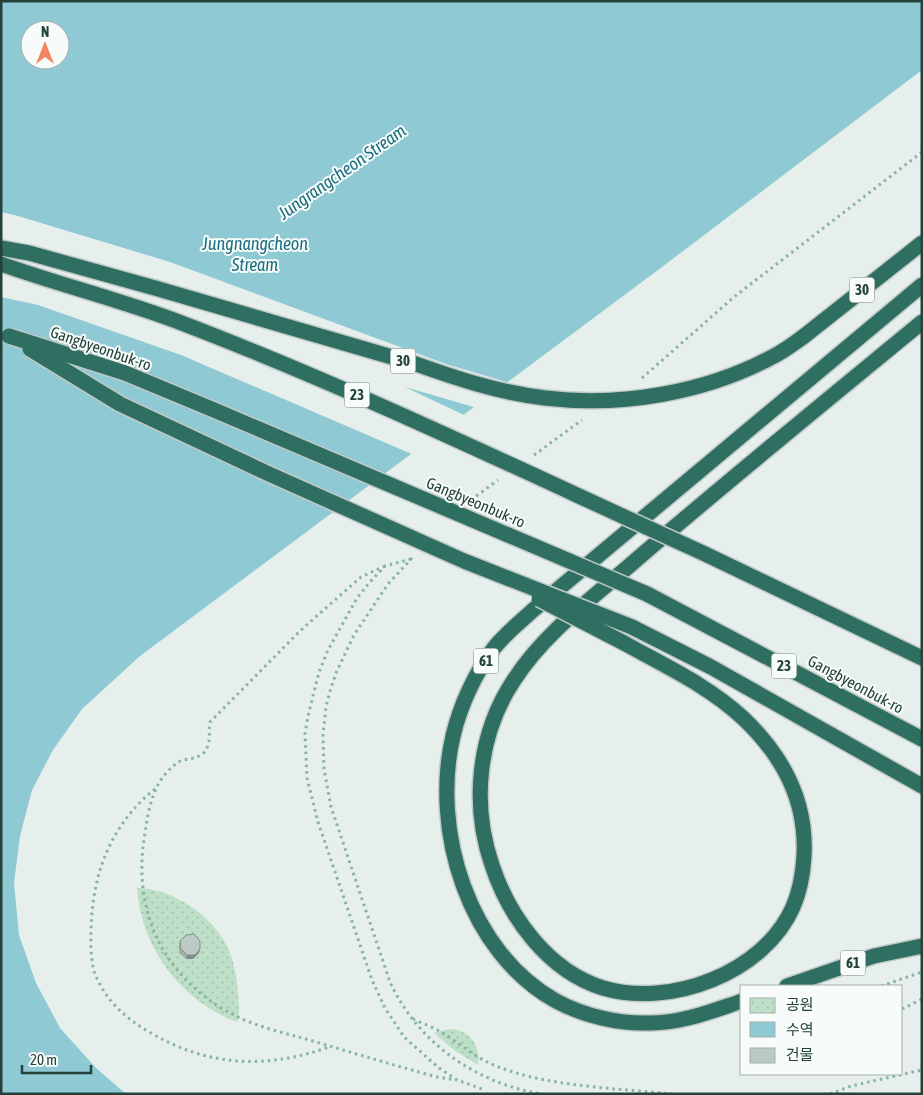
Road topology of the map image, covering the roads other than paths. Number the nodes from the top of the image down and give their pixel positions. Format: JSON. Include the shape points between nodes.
{"nodes":[{"id":1,"x":922,"y":243,"type":"edge"},
{"id":2,"x":1,"y":248,"type":"edge"},
{"id":3,"x":1,"y":264,"type":"edge"},
{"id":4,"x":922,"y":284,"type":"edge"},
{"id":5,"x":922,"y":322,"type":"edge"},
{"id":6,"x":5,"y":336,"type":"edge"},
{"id":7,"x":464,"y":560,"type":"junction"},
{"id":8,"x":922,"y":658,"type":"edge"},
{"id":9,"x":922,"y":739,"type":"edge"},
{"id":10,"x":922,"y":786,"type":"edge"},
{"id":11,"x":922,"y":946,"type":"edge"},
{"id":12,"x":790,"y":985,"type":"edge"},
{"id":13,"x":740,"y":1002,"type":"edge"}],
"edges":[{"from":1,"to":2,"type":"highway","number":"30","bridge":true,"via":[[775,356],[729,376],[683,389],[638,398],[588,401],[499,390],[155,288]]},
{"from":3,"to":8,"type":"highway","number":"23","bridge":true,"via":[[177,322],[341,388],[703,553]]},
{"from":4,"to":13,"type":"highway","number":"61","via":[[508,633],[472,686],[460,710],[453,736],[446,808],[455,858],[463,886],[485,930],[516,970],[570,1008],[628,1022],[672,1022]]},
{"from":5,"to":7,"type":"highway","bridge":true,"via":[[688,515],[550,636],[512,681],[492,722],[480,784],[483,831],[495,875],[522,927],[558,964],[601,988],[643,994],[704,984],[758,952],[794,907],[803,868],[804,826],[801,807],[784,768],[745,720],[706,689],[624,643]]},
{"from":6,"to":7,"type":"highway","bridge":true,"via":[[120,404]]},
{"from":6,"to":9,"type":"highway","name":"Gangbyeonbuk-ro","number":"23","bridge":true,"via":[[143,381],[647,594]]},
{"from":7,"to":10,"type":"highway","bridge":true,"via":[[632,627],[719,671]]},
{"from":11,"to":12,"type":"highway","number":"61","via":[[874,956]]}]}
